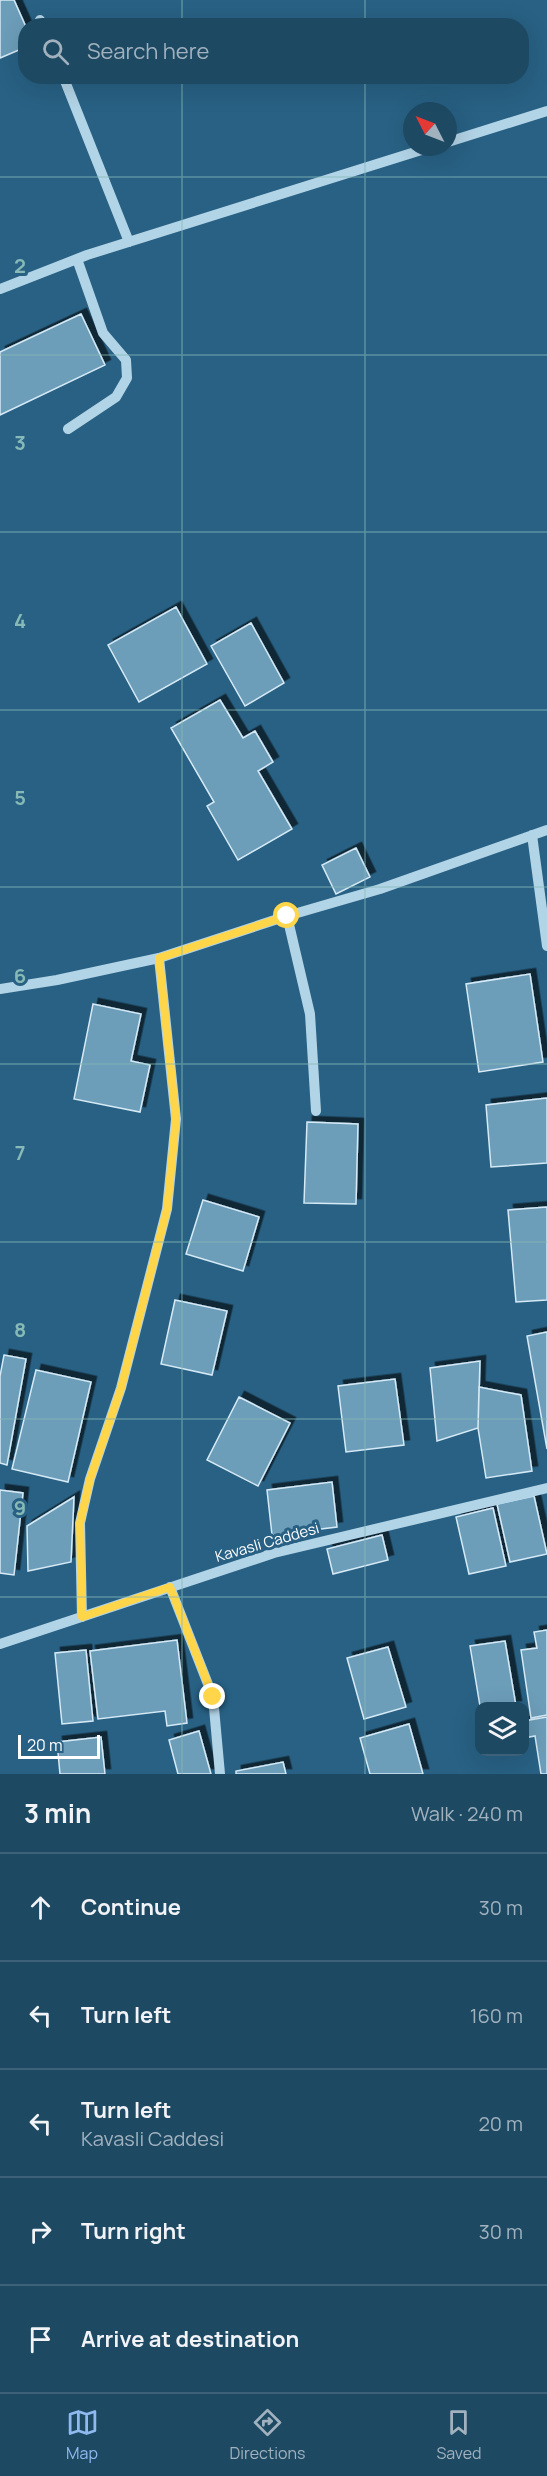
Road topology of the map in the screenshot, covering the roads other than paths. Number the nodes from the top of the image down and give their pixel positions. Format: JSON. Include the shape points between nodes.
{"nodes":[{"id":1,"x":66,"y":84,"type":"edge"},
{"id":2,"x":547,"y":111,"type":"edge"},
{"id":3,"x":457,"y":139,"type":"edge"},
{"id":4,"x":403,"y":156,"type":"edge"},
{"id":5,"x":129,"y":242,"type":"junction"},
{"id":6,"x":77,"y":259,"type":"junction"},
{"id":7,"x":0,"y":289,"type":"edge"},
{"id":8,"x":68,"y":429,"type":"dead end"},
{"id":9,"x":547,"y":830,"type":"edge"},
{"id":10,"x":532,"y":835,"type":"junction"},
{"id":11,"x":287,"y":916,"type":"junction"},
{"id":12,"x":547,"y":946,"type":"edge"},
{"id":13,"x":159,"y":958,"type":"junction"},
{"id":14,"x":0,"y":989,"type":"edge"},
{"id":15,"x":316,"y":1112,"type":"dead end"},
{"id":16,"x":547,"y":1488,"type":"edge"},
{"id":17,"x":170,"y":1587,"type":"junction"},
{"id":18,"x":82,"y":1617,"type":"junction"},
{"id":19,"x":0,"y":1644,"type":"edge"},
{"id":20,"x":220,"y":1774,"type":"edge"}],
"edges":[{"from":1,"to":5,"type":"street"},
{"from":2,"to":3,"type":"street"},
{"from":4,"to":5,"type":"street"},
{"from":5,"to":6,"type":"street"},
{"from":6,"to":7,"type":"street"},
{"from":6,"to":8,"type":"street","via":[[103,333],[126,360],[127,378],[116,397]]},
{"from":9,"to":10,"type":"street"},
{"from":10,"to":11,"type":"street","via":[[380,889]]},
{"from":10,"to":12,"type":"street"},
{"from":11,"to":13,"type":"street"},
{"from":11,"to":15,"type":"street","via":[[310,1014]]},
{"from":13,"to":14,"type":"street"},
{"from":13,"to":18,"type":"street","via":[[176,1119],[167,1209],[121,1388],[90,1479],[80,1523]]},
{"from":16,"to":17,"type":"street","name":"Kavasli Caddesi","via":[[274,1553]]},
{"from":17,"to":18,"type":"street","name":"Kavasli Caddesi"},
{"from":17,"to":20,"type":"street","via":[[213,1697]]},
{"from":18,"to":19,"type":"street","name":"Kavasli Caddesi"}]}
